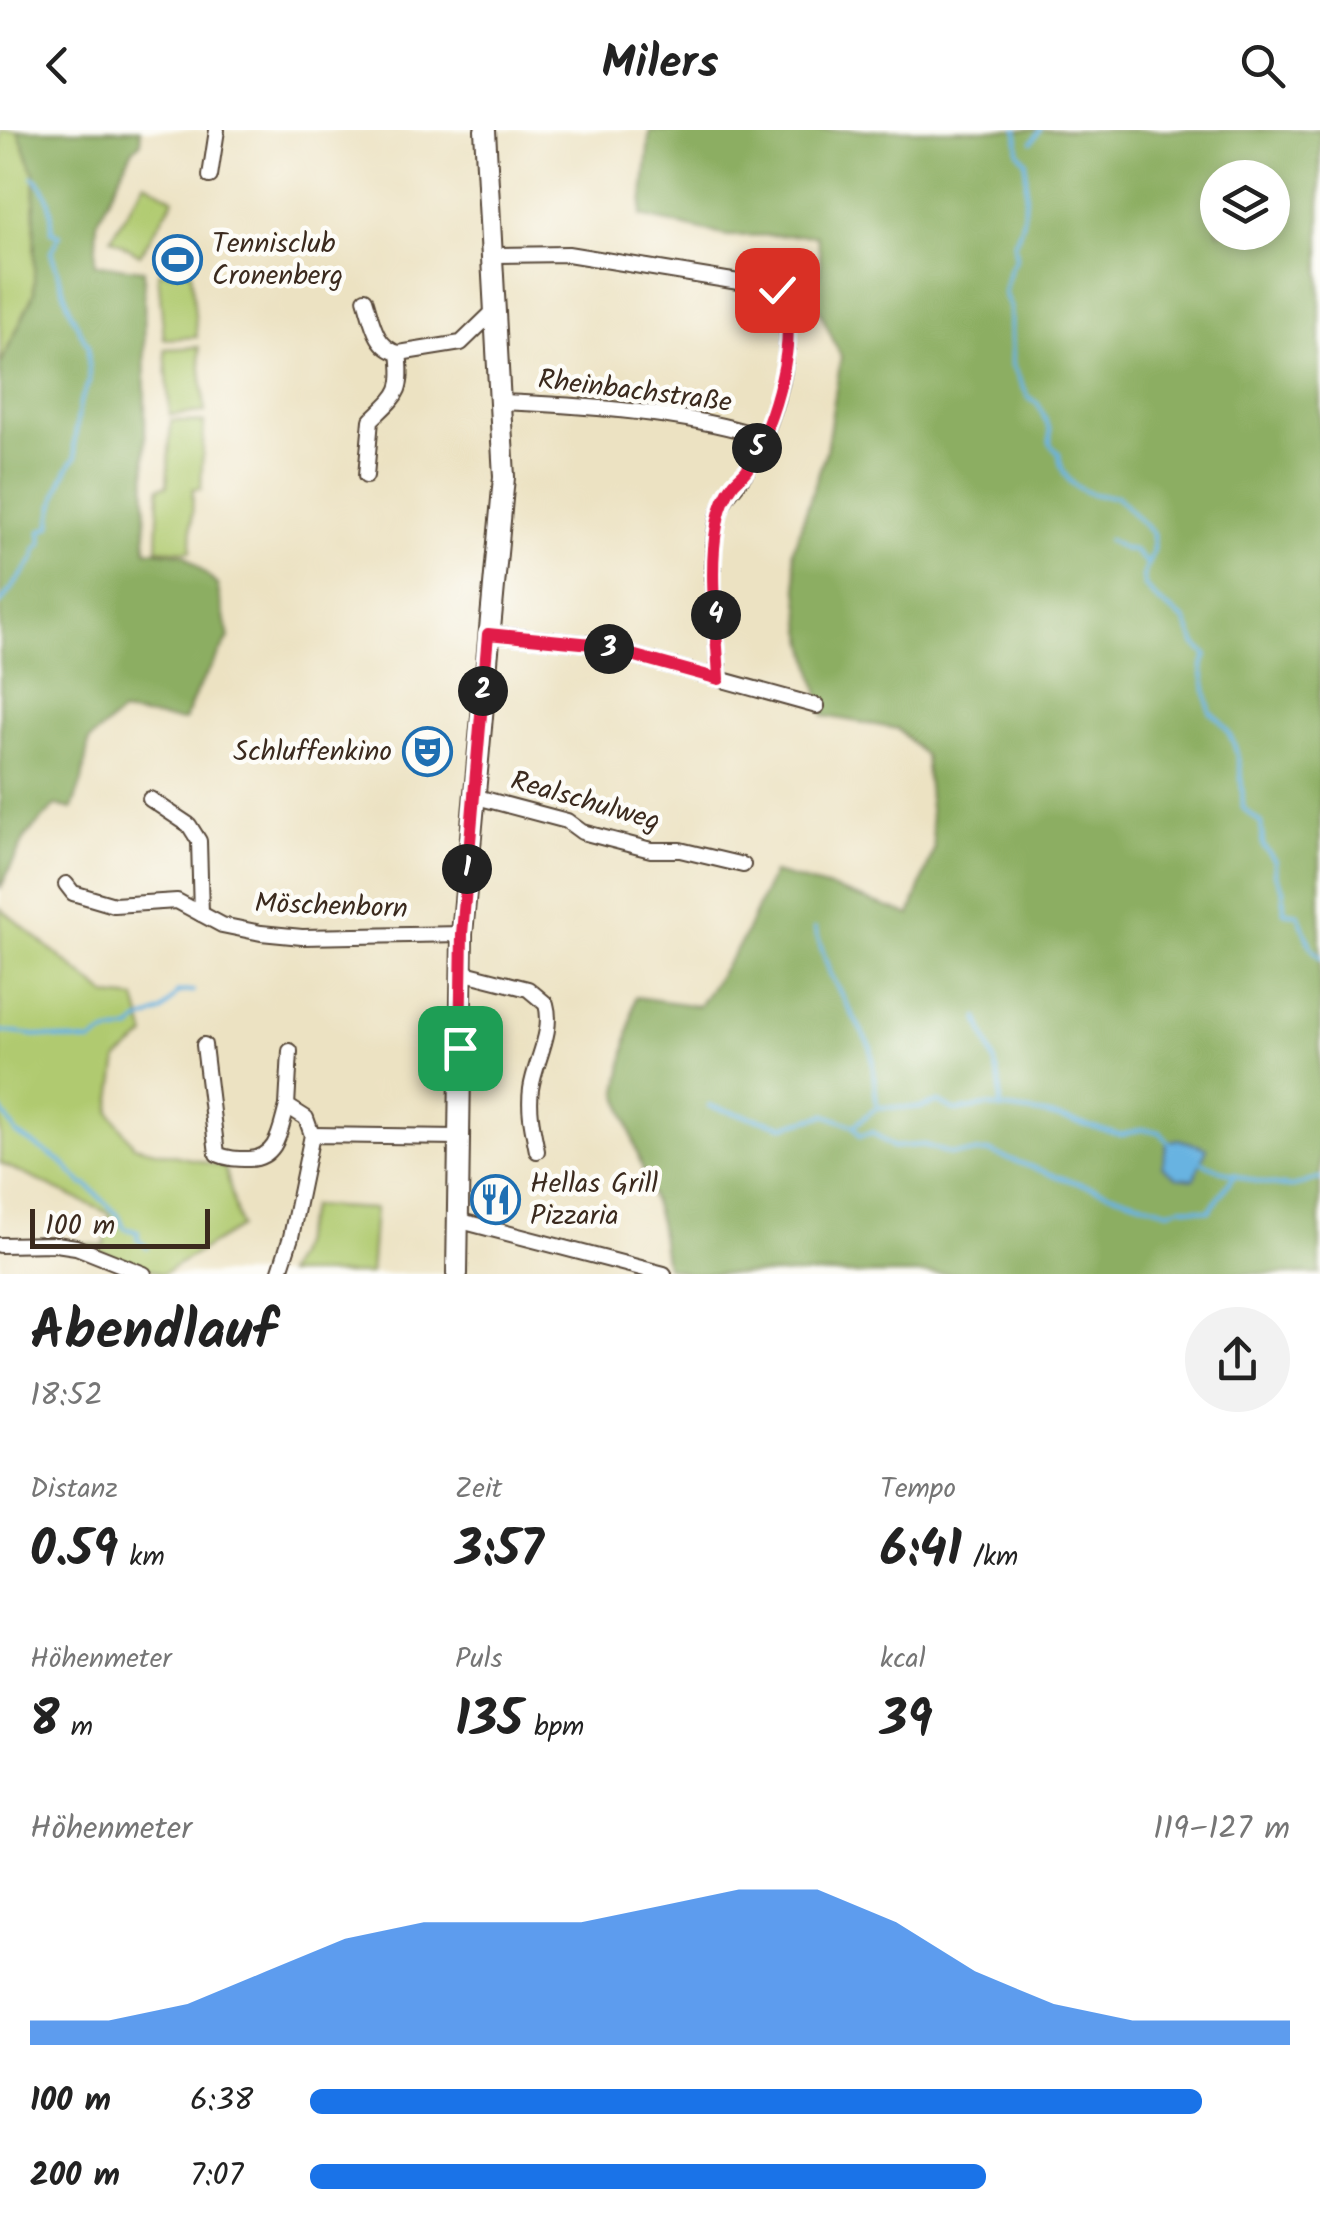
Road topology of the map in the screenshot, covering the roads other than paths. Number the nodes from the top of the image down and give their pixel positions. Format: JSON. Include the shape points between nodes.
{"nodes":[{"id":1,"x":217,"y":130,"type":"edge"},
{"id":2,"x":485,"y":130,"type":"edge"},
{"id":3,"x":210,"y":176,"type":"dead end"},
{"id":4,"x":493,"y":255,"type":"junction"},
{"id":5,"x":365,"y":299,"type":"dead end"},
{"id":6,"x":495,"y":310,"type":"junction"},
{"id":7,"x":399,"y":353,"type":"junction"},
{"id":8,"x":500,"y":402,"type":"junction"},
{"id":9,"x":762,"y":438,"type":"junction"},
{"id":10,"x":366,"y":476,"type":"dead end"},
{"id":11,"x":488,"y":634,"type":"junction"},
{"id":12,"x":719,"y":679,"type":"junction"},
{"id":13,"x":817,"y":706,"type":"dead end"},
{"id":14,"x":472,"y":796,"type":"junction"},
{"id":15,"x":150,"y":798,"type":"dead end"},
{"id":16,"x":744,"y":866,"type":"dead end"},
{"id":17,"x":66,"y":884,"type":"dead end"},
{"id":18,"x":201,"y":914,"type":"junction"},
{"id":19,"x":462,"y":934,"type":"junction"},
{"id":20,"x":461,"y":972,"type":"junction"},
{"id":21,"x":204,"y":1045,"type":"dead end"},
{"id":22,"x":290,"y":1050,"type":"dead end"},
{"id":23,"x":287,"y":1106,"type":"junction"},
{"id":24,"x":312,"y":1135,"type":"junction"},
{"id":25,"x":458,"y":1137,"type":"junction"},
{"id":26,"x":537,"y":1152,"type":"dead end"},
{"id":27,"x":458,"y":1220,"type":"junction"},
{"id":28,"x":0,"y":1246,"type":"edge"},
{"id":29,"x":144,"y":1274,"type":"edge"},
{"id":30,"x":279,"y":1274,"type":"edge"},
{"id":31,"x":458,"y":1274,"type":"edge"},
{"id":32,"x":664,"y":1274,"type":"edge"}],
"edges":[{"from":1,"to":3,"type":"street"},
{"from":2,"to":4,"type":"street"},
{"from":4,"to":6,"type":"street"},
{"from":4,"to":9,"type":"street","via":[[568,254],[777,290],[786,346]]},
{"from":5,"to":7,"type":"street","via":[[379,340]]},
{"from":6,"to":7,"type":"street","via":[[462,344]]},
{"from":6,"to":8,"type":"street"},
{"from":7,"to":10,"type":"street","via":[[402,380],[398,394],[372,420]]},
{"from":8,"to":9,"type":"street","name":"Rheinbachstraße","via":[[724,424]]},
{"from":8,"to":11,"type":"street","via":[[504,478]]},
{"from":9,"to":12,"type":"street","via":[[717,522]]},
{"from":11,"to":12,"type":"street","via":[[592,644]]},
{"from":11,"to":14,"type":"street"},
{"from":12,"to":13,"type":"street"},
{"from":14,"to":16,"type":"street","name":"Realschulweg","via":[[651,850]]},
{"from":14,"to":19,"type":"street"},
{"from":15,"to":18,"type":"street","via":[[190,826],[199,841]]},
{"from":17,"to":18,"type":"street","name":"Möschenborn","via":[[74,893],[114,905],[177,901]]},
{"from":18,"to":19,"type":"street","name":"Möschenborn","via":[[222,925],[288,936]]},
{"from":19,"to":20,"type":"street"},
{"from":20,"to":25,"type":"street"},
{"from":20,"to":26,"type":"street","via":[[528,989],[546,1004],[531,1091]]},
{"from":21,"to":23,"type":"street","via":[[217,1154],[262,1159],[272,1152]]},
{"from":22,"to":23,"type":"street"},
{"from":23,"to":24,"type":"street","via":[[306,1118]]},
{"from":24,"to":25,"type":"street"},
{"from":24,"to":30,"type":"street"},
{"from":25,"to":27,"type":"street"},
{"from":27,"to":31,"type":"street"},
{"from":27,"to":32,"type":"street"},
{"from":28,"to":29,"type":"street","via":[[83,1249]]}]}
